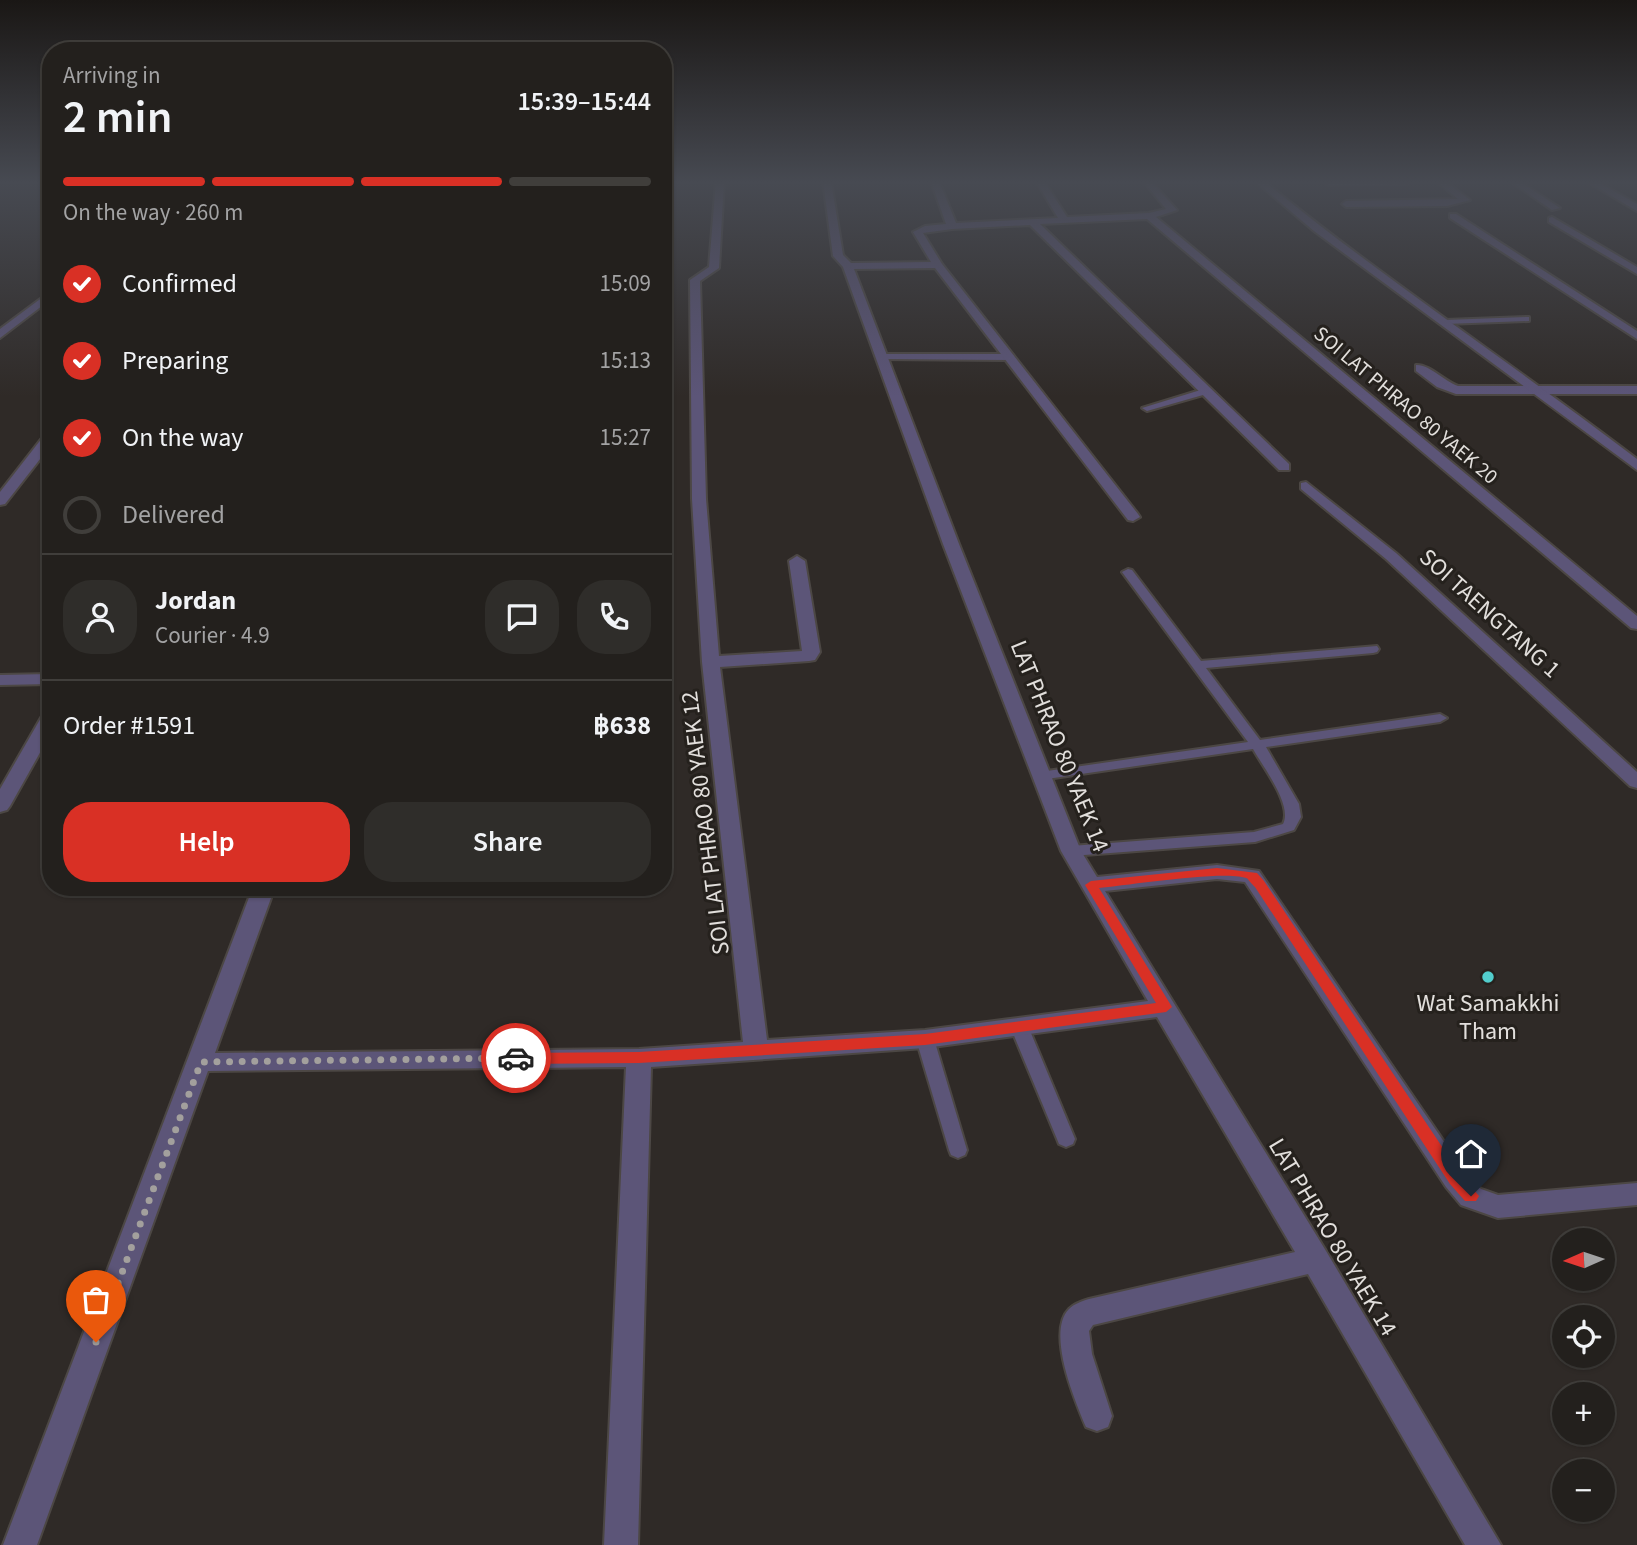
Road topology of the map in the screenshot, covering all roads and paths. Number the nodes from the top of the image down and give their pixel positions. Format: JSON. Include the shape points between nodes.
{"nodes":[{"id":1,"x":715,"y":253,"type":"edge"},
{"id":2,"x":838,"y":253,"type":"edge"},
{"id":3,"x":931,"y":253,"type":"edge"},
{"id":4,"x":1064,"y":253,"type":"edge"},
{"id":5,"x":1193,"y":253,"type":"edge"},
{"id":6,"x":1350,"y":253,"type":"edge"},
{"id":7,"x":1510,"y":253,"type":"edge"},
{"id":8,"x":1607,"y":253,"type":"edge"},
{"id":9,"x":938,"y":265,"type":"junction"},
{"id":10,"x":848,"y":266,"type":"junction"},
{"id":11,"x":1637,"y":271,"type":"edge"},
{"id":12,"x":42,"y":300,"type":"edge"},
{"id":13,"x":1526,"y":319,"type":"dead end"},
{"id":14,"x":1445,"y":322,"type":"junction"},
{"id":15,"x":0,"y":335,"type":"edge"},
{"id":16,"x":1637,"y":336,"type":"edge"},
{"id":17,"x":881,"y":356,"type":"junction"},
{"id":18,"x":1008,"y":357,"type":"junction"},
{"id":19,"x":1420,"y":368,"type":"dead end"},
{"id":20,"x":1539,"y":390,"type":"junction"},
{"id":21,"x":1637,"y":390,"type":"edge"},
{"id":22,"x":1207,"y":391,"type":"junction"},
{"id":23,"x":1147,"y":408,"type":"dead end"},
{"id":24,"x":42,"y":447,"type":"edge"},
{"id":25,"x":1637,"y":466,"type":"edge"},
{"id":26,"x":1284,"y":467,"type":"dead end"},
{"id":27,"x":1306,"y":486,"type":"dead end"},
{"id":28,"x":0,"y":501,"type":"edge"},
{"id":29,"x":1133,"y":517,"type":"dead end"},
{"id":30,"x":797,"y":561,"type":"dead end"},
{"id":31,"x":1128,"y":572,"type":"dead end"},
{"id":32,"x":1637,"y":624,"type":"edge"},
{"id":33,"x":1373,"y":649,"type":"dead end"},
{"id":34,"x":710,"y":662,"type":"junction"},
{"id":35,"x":1199,"y":665,"type":"junction"},
{"id":36,"x":42,"y":679,"type":"edge"},
{"id":37,"x":0,"y":680,"type":"edge"},
{"id":38,"x":1440,"y":718,"type":"dead end"},
{"id":39,"x":42,"y":732,"type":"edge"},
{"id":40,"x":1258,"y":746,"type":"junction"},
{"id":41,"x":1040,"y":776,"type":"junction"},
{"id":42,"x":1637,"y":782,"type":"edge"},
{"id":43,"x":0,"y":806,"type":"edge"},
{"id":44,"x":1071,"y":852,"type":"junction"},
{"id":45,"x":1091,"y":885,"type":"junction"},
{"id":46,"x":261,"y":896,"type":"edge"},
{"id":47,"x":1166,"y":1007,"type":"junction"},
{"id":48,"x":1019,"y":1026,"type":"junction"},
{"id":49,"x":925,"y":1039,"type":"junction"},
{"id":50,"x":756,"y":1051,"type":"junction"},
{"id":51,"x":639,"y":1058,"type":"junction"},
{"id":52,"x":201,"y":1062,"type":"junction"},
{"id":53,"x":1066,"y":1139,"type":"dead end"},
{"id":54,"x":958,"y":1150,"type":"dead end"},
{"id":55,"x":1637,"y":1194,"type":"edge"},
{"id":56,"x":1316,"y":1260,"type":"junction"},
{"id":57,"x":1097,"y":1416,"type":"dead end"},
{"id":58,"x":20,"y":1545,"type":"edge"},
{"id":59,"x":621,"y":1545,"type":"edge"},
{"id":60,"x":1485,"y":1545,"type":"edge"}],
"edges":[{"from":1,"to":34,"type":"street","name":"SOI LAT PHRAO 80 YAEK 12","via":[[714,268],[695,280],[699,499]]},
{"from":2,"to":10,"type":"street","name":"LAT PHRAO 80 YAEK 14"},
{"from":3,"to":9,"type":"street"},
{"from":4,"to":22,"type":"street"},
{"from":5,"to":32,"type":"street","name":"SOI LAT PHRAO 80 YAEK 20"},
{"from":6,"to":14,"type":"street"},
{"from":7,"to":16,"type":"street"},
{"from":8,"to":11,"type":"street"},
{"from":9,"to":10,"type":"street"},
{"from":9,"to":18,"type":"street"},
{"from":10,"to":17,"type":"street","name":"LAT PHRAO 80 YAEK 14"},
{"from":12,"to":15,"type":"street"},
{"from":13,"to":14,"type":"lane"},
{"from":14,"to":20,"type":"street"},
{"from":17,"to":18,"type":"lane"},
{"from":17,"to":41,"type":"street","name":"LAT PHRAO 80 YAEK 14"},
{"from":18,"to":29,"type":"street"},
{"from":19,"to":20,"type":"street","via":[[1456,390]]},
{"from":20,"to":21,"type":"street"},
{"from":20,"to":25,"type":"street"},
{"from":22,"to":23,"type":"lane"},
{"from":22,"to":26,"type":"street"},
{"from":24,"to":28,"type":"street"},
{"from":27,"to":42,"type":"street","name":"SOI TAENGTANG 1","via":[[1391,556]]},
{"from":30,"to":34,"type":"street","via":[[809,656]]},
{"from":31,"to":35,"type":"lane"},
{"from":33,"to":35,"type":"lane"},
{"from":34,"to":50,"type":"street","name":"SOI LAT PHRAO 80 YAEK 12"},
{"from":35,"to":40,"type":"lane"},
{"from":36,"to":37,"type":"street"},
{"from":38,"to":40,"type":"lane"},
{"from":39,"to":43,"type":"street"},
{"from":40,"to":41,"type":"lane"},
{"from":40,"to":44,"type":"lane","via":[[1292,804],[1294,817],[1289,827],[1255,837]]},
{"from":41,"to":44,"type":"street","name":"LAT PHRAO 80 YAEK 14"},
{"from":44,"to":45,"type":"street","name":"LAT PHRAO 80 YAEK 14"},
{"from":45,"to":47,"type":"street","name":"LAT PHRAO 80 YAEK 14"},
{"from":45,"to":55,"type":"street","via":[[1217,872],[1252,876],[1455,1179],[1471,1196],[1498,1206]]},
{"from":46,"to":52,"type":"street"},
{"from":47,"to":48,"type":"street"},
{"from":47,"to":56,"type":"street","name":"LAT PHRAO 80 YAEK 14"},
{"from":48,"to":49,"type":"street"},
{"from":48,"to":53,"type":"lane"},
{"from":49,"to":50,"type":"street"},
{"from":49,"to":54,"type":"lane"},
{"from":50,"to":51,"type":"street"},
{"from":51,"to":52,"type":"street"},
{"from":51,"to":59,"type":"street"},
{"from":52,"to":58,"type":"street"},
{"from":56,"to":57,"type":"street","via":[[1089,1312],[1077,1320],[1075,1345]]},
{"from":56,"to":60,"type":"street","name":"LAT PHRAO 80 YAEK 14"}]}
